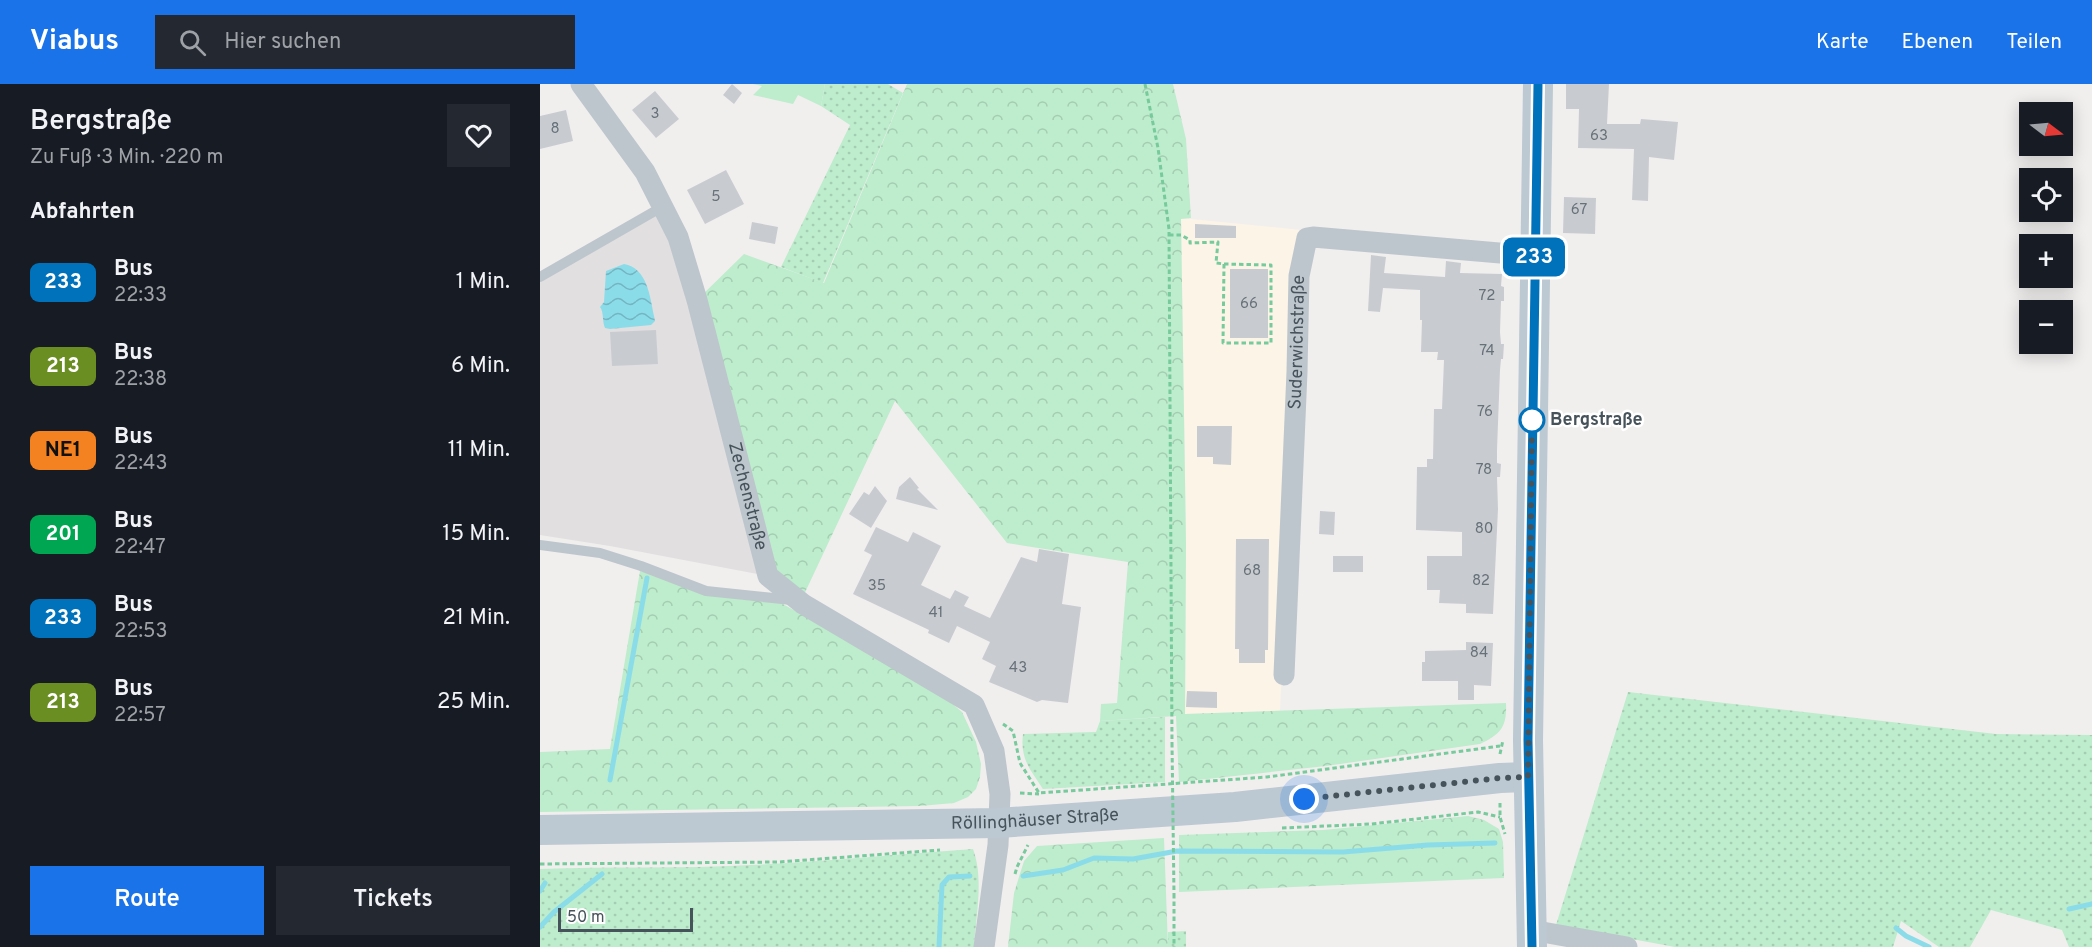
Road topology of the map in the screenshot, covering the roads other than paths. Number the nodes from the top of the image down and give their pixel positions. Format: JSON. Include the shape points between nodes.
{"nodes":[{"id":1,"x":581,"y":84,"type":"edge"},
{"id":2,"x":1538,"y":84,"type":"edge"},
{"id":3,"x":662,"y":207,"type":"junction"},
{"id":4,"x":1534,"y":256,"type":"junction"},
{"id":5,"x":540,"y":277,"type":"edge"},
{"id":6,"x":540,"y":545,"type":"edge"},
{"id":7,"x":801,"y":601,"type":"junction"},
{"id":8,"x":1284,"y":675,"type":"dead end"},
{"id":9,"x":1528,"y":777,"type":"junction"},
{"id":10,"x":998,"y":823,"type":"junction"},
{"id":11,"x":540,"y":830,"type":"edge"},
{"id":12,"x":1532,"y":939,"type":"edge"},
{"id":13,"x":984,"y":947,"type":"edge"},
{"id":14,"x":1627,"y":947,"type":"edge"}],
"edges":[{"from":1,"to":3,"type":"street","name":"Zechenstraße","via":[[645,172]]},
{"from":2,"to":4,"type":"main road"},
{"from":3,"to":5,"type":"lane"},
{"from":3,"to":7,"type":"street","name":"Zechenstraße","via":[[678,237],[697,300],[768,576]]},
{"from":4,"to":8,"type":"street","name":"Suderwichstraße","via":[[1307,238],[1299,276]]},
{"from":4,"to":9,"type":"main road"},
{"from":6,"to":7,"type":"lane","via":[[600,553],[706,591]]},
{"from":7,"to":10,"type":"street","name":"Zechenstraße","via":[[974,705],[994,751],[1000,794]]},
{"from":9,"to":10,"type":"main road","name":"Röllinghäuser Straße","via":[[1235,807]]},
{"from":9,"to":12,"type":"main road"},
{"from":10,"to":11,"type":"main road","name":"Röllinghäuser Straße"},
{"from":10,"to":13,"type":"street"},
{"from":12,"to":14,"type":"street"}]}
